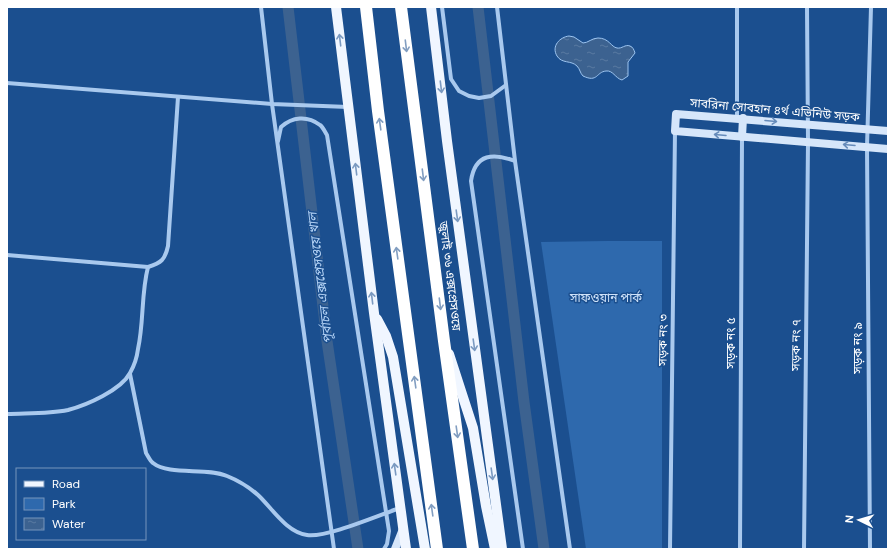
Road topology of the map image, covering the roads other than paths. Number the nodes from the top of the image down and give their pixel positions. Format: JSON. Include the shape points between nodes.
{"nodes":[{"id":1,"x":261,"y":7,"type":"edge"},
{"id":2,"x":336,"y":7,"type":"edge"},
{"id":3,"x":366,"y":7,"type":"edge"},
{"id":4,"x":401,"y":7,"type":"edge"},
{"id":5,"x":431,"y":7,"type":"edge"},
{"id":6,"x":442,"y":7,"type":"edge"},
{"id":7,"x":497,"y":7,"type":"edge"},
{"id":8,"x":738,"y":7,"type":"edge"},
{"id":9,"x":807,"y":7,"type":"edge"},
{"id":10,"x":871,"y":7,"type":"edge"},
{"id":11,"x":7,"y":83,"type":"edge"},
{"id":12,"x":506,"y":86,"type":"junction"},
{"id":13,"x":178,"y":96,"type":"junction"},
{"id":14,"x":272,"y":104,"type":"junction"},
{"id":15,"x":348,"y":107,"type":"junction"},
{"id":16,"x":740,"y":118,"type":"junction"},
{"id":17,"x":808,"y":124,"type":"junction"},
{"id":18,"x":867,"y":129,"type":"junction"},
{"id":19,"x":888,"y":131,"type":"edge"},
{"id":20,"x":675,"y":132,"type":"junction"},
{"id":21,"x":742,"y":137,"type":"junction"},
{"id":22,"x":808,"y":142,"type":"junction"},
{"id":23,"x":278,"y":144,"type":"junction"},
{"id":24,"x":867,"y":147,"type":"junction"},
{"id":25,"x":888,"y":149,"type":"edge"},
{"id":26,"x":515,"y":161,"type":"junction"},
{"id":27,"x":7,"y":256,"type":"edge"},
{"id":28,"x":148,"y":267,"type":"junction"},
{"id":29,"x":374,"y":313,"type":"junction"},
{"id":30,"x":444,"y":341,"type":"junction"},
{"id":31,"x":130,"y":374,"type":"junction"},
{"id":32,"x":7,"y":414,"type":"edge"},
{"id":33,"x":400,"y":508,"type":"junction"},
{"id":34,"x":403,"y":529,"type":"junction"},
{"id":35,"x":334,"y":549,"type":"edge"},
{"id":36,"x":384,"y":549,"type":"edge"},
{"id":37,"x":395,"y":549,"type":"edge"},
{"id":38,"x":406,"y":549,"type":"edge"},
{"id":39,"x":425,"y":549,"type":"edge"},
{"id":40,"x":438,"y":549,"type":"edge"},
{"id":41,"x":473,"y":549,"type":"edge"},
{"id":42,"x":495,"y":549,"type":"edge"},
{"id":43,"x":502,"y":549,"type":"edge"},
{"id":44,"x":523,"y":549,"type":"edge"},
{"id":45,"x":570,"y":549,"type":"edge"},
{"id":46,"x":670,"y":549,"type":"edge"},
{"id":47,"x":740,"y":549,"type":"edge"},
{"id":48,"x":804,"y":549,"type":"edge"},
{"id":49,"x":870,"y":549,"type":"edge"}],
"edges":[{"from":1,"to":14,"type":"street"},
{"from":15,"to":2,"type":"main road","one_way":true},
{"from":40,"to":3,"type":"highway","one_way":true},
{"from":4,"to":30,"type":"highway","name":"জুলাই ৩৬ এক্সপ্রেসওয়ে","one_way":true},
{"from":5,"to":43,"type":"main road","one_way":true},
{"from":6,"to":12,"type":"street","via":[[451,79],[459,91],[479,98],[491,96]]},
{"from":7,"to":12,"type":"street"},
{"from":8,"to":16,"type":"street"},
{"from":9,"to":17,"type":"street","name":"সড়ক নং ৭"},
{"from":10,"to":18,"type":"street","name":"সড়ক নং ৯"},
{"from":11,"to":13,"type":"street"},
{"from":12,"to":26,"type":"street"},
{"from":13,"to":14,"type":"street"},
{"from":13,"to":28,"type":"street","via":[[168,246],[166,256],[158,264]]},
{"from":14,"to":15,"type":"street"},
{"from":14,"to":23,"type":"street"},
{"from":29,"to":15,"type":"main road","one_way":true},
{"from":16,"to":17,"type":"street","name":"সাবরিনা সোবহান ৪র্থ এভিনিউ সড়ক","one_way":true},
{"from":16,"to":20,"type":"street","name":"সাবরিনা সোবহান ৪র্থ এভিনিউ সড়ক","via":[[676,114]]},
{"from":16,"to":21,"type":"street"},
{"from":17,"to":18,"type":"street","name":"সাবরিনা সোবহান ৪র্থ এভিনিউ সড়ক"},
{"from":17,"to":22,"type":"street","name":"সড়ক নং ৭"},
{"from":18,"to":19,"type":"street","name":"সাবরিনা সোবহান ৪র্থ এভিনিউ সড়ক"},
{"from":18,"to":24,"type":"street","name":"সড়ক নং ৯"},
{"from":21,"to":20,"type":"street","one_way":true},
{"from":20,"to":46,"type":"street","name":"সড়ক নং ৩"},
{"from":21,"to":22,"type":"street"},
{"from":21,"to":47,"type":"street","name":"সড়ক নং ৫"},
{"from":24,"to":22,"type":"street","one_way":true},
{"from":22,"to":48,"type":"street","name":"সড়ক নং ৭"},
{"from":23,"to":35,"type":"street"},
{"from":23,"to":36,"type":"street","via":[[281,127],[293,119],[304,118],[321,125],[327,136],[388,531]]},
{"from":24,"to":25,"type":"street"},
{"from":24,"to":49,"type":"street","name":"সড়ক নং ৯"},
{"from":26,"to":44,"type":"street","via":[[489,156],[479,161],[471,181]]},
{"from":26,"to":45,"type":"street"},
{"from":27,"to":28,"type":"street"},
{"from":28,"to":31,"type":"street","via":[[144,280],[138,350]]},
{"from":33,"to":29,"type":"main road","one_way":true},
{"from":29,"to":39,"type":"main road","via":[[393,357]]},
{"from":30,"to":41,"type":"highway","name":"জুলাই ৩৬ এক্সপ্রেসওয়ে","one_way":true},
{"from":30,"to":42,"type":"main road","via":[[473,428]]},
{"from":31,"to":32,"type":"street","via":[[113,390],[68,410]]},
{"from":31,"to":33,"type":"street","via":[[146,453],[153,463],[164,468],[227,475],[257,494],[293,530],[306,535],[319,535]]},
{"from":33,"to":34,"type":"main road"},
{"from":34,"to":37,"type":"street"},
{"from":34,"to":38,"type":"main road"}]}
